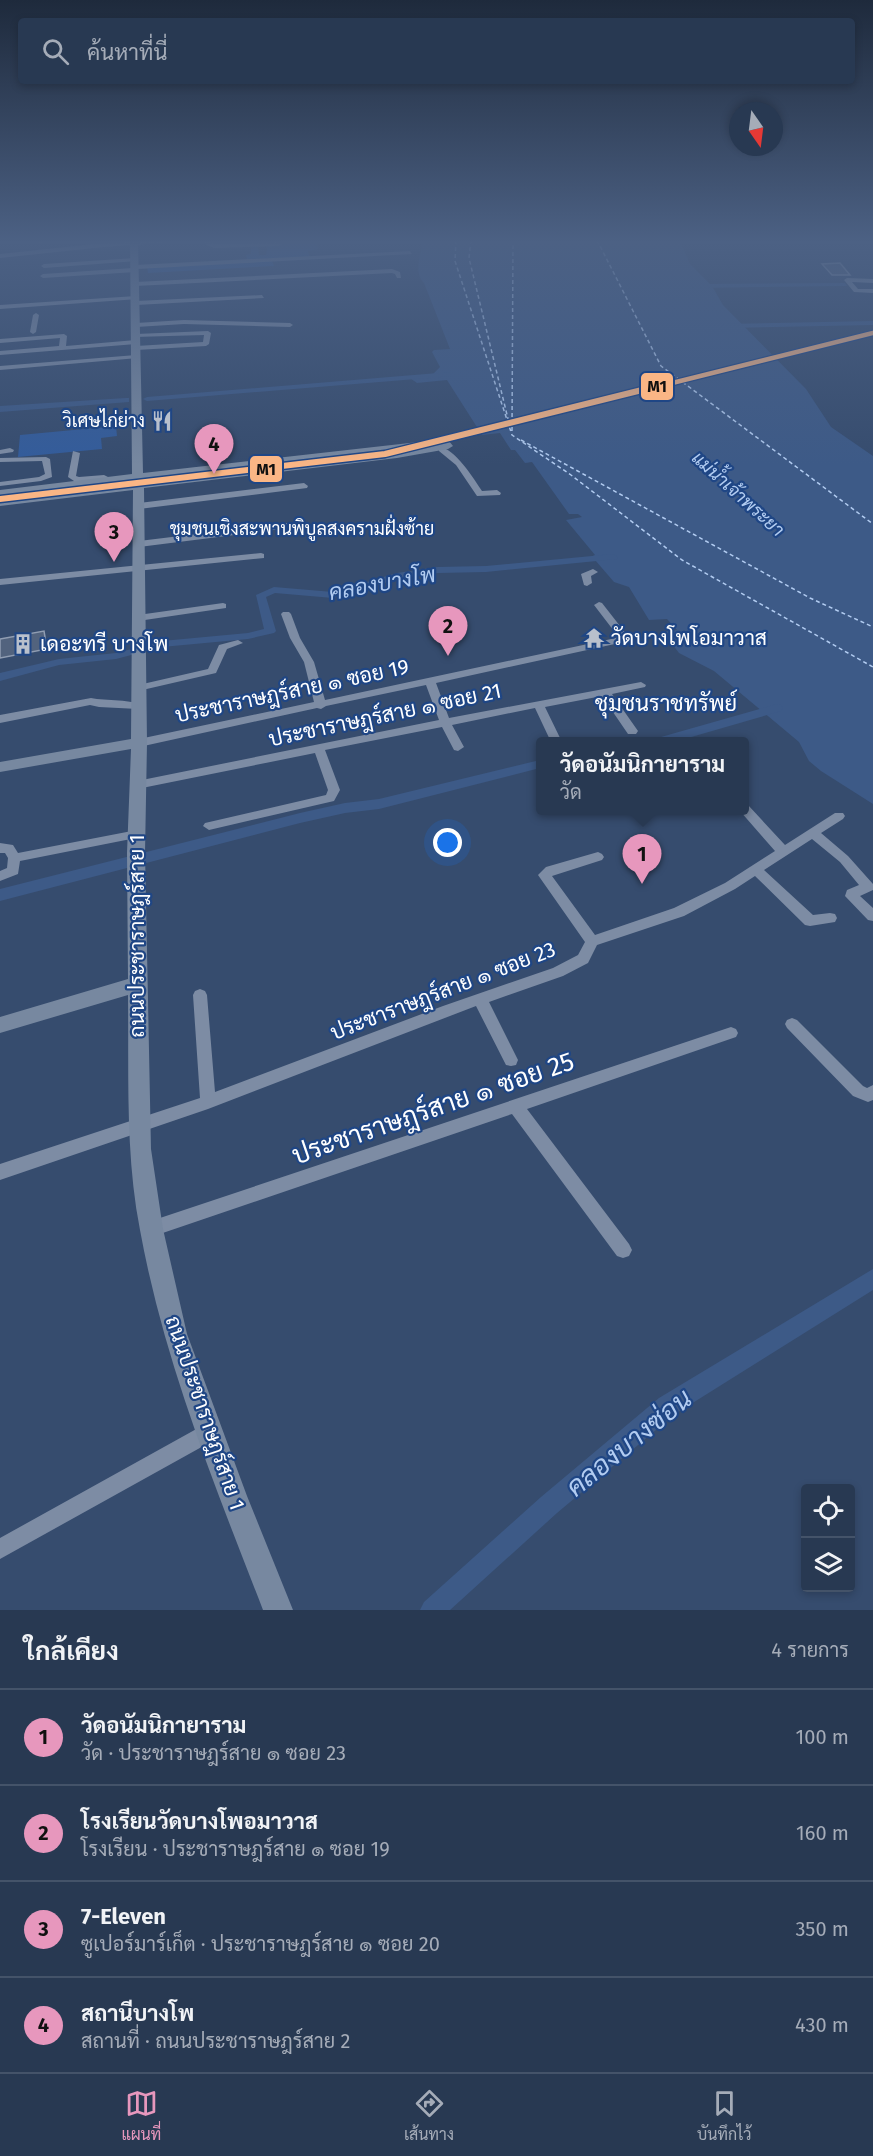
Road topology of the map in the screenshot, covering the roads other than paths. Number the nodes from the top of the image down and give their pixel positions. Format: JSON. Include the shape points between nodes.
{"nodes":[{"id":1,"x":36,"y":315,"type":"dead end"},
{"id":2,"x":136,"y":315,"type":"edge"},
{"id":3,"x":136,"y":325,"type":"junction"},
{"id":4,"x":290,"y":325,"type":"dead end"},
{"id":5,"x":53,"y":331,"type":"dead end"},
{"id":6,"x":33,"y":332,"type":"junction"},
{"id":7,"x":0,"y":334,"type":"edge"},
{"id":8,"x":0,"y":341,"type":"edge"},
{"id":9,"x":136,"y":346,"type":"junction"},
{"id":10,"x":62,"y":348,"type":"junction"},
{"id":11,"x":0,"y":353,"type":"edge"},
{"id":12,"x":0,"y":368,"type":"edge"},
{"id":13,"x":442,"y":449,"type":"joint"},
{"id":14,"x":10,"y":450,"type":"dead end"},
{"id":15,"x":0,"y":452,"type":"edge"},
{"id":16,"x":76,"y":453,"type":"dead end"},
{"id":17,"x":0,"y":460,"type":"edge"},
{"id":18,"x":104,"y":477,"type":"dead end"},
{"id":19,"x":78,"y":482,"type":"junction"},
{"id":20,"x":139,"y":482,"type":"junction"},
{"id":21,"x":0,"y":484,"type":"edge"},
{"id":22,"x":304,"y":486,"type":"dead end"},
{"id":23,"x":0,"y":493,"type":"edge"},
{"id":24,"x":497,"y":493,"type":"dead end"},
{"id":25,"x":0,"y":502,"type":"edge"},
{"id":26,"x":139,"y":506,"type":"junction"},
{"id":27,"x":286,"y":526,"type":"dead end"},
{"id":28,"x":139,"y":544,"type":"junction"},
{"id":29,"x":261,"y":556,"type":"dead end"},
{"id":30,"x":139,"y":567,"type":"junction"},
{"id":31,"x":593,"y":573,"type":"dead end"},
{"id":32,"x":0,"y":582,"type":"edge"},
{"id":33,"x":587,"y":583,"type":"dead end"},
{"id":34,"x":599,"y":605,"type":"dead end"},
{"id":35,"x":223,"y":606,"type":"dead end"},
{"id":36,"x":286,"y":614,"type":"dead end"},
{"id":37,"x":138,"y":618,"type":"junction"},
{"id":38,"x":238,"y":643,"type":"dead end"},
{"id":39,"x":430,"y":682,"type":"junction"},
{"id":40,"x":641,"y":685,"type":"dead end"},
{"id":41,"x":138,"y":688,"type":"junction"},
{"id":42,"x":605,"y":692,"type":"junction"},
{"id":43,"x":538,"y":704,"type":"junction"},
{"id":44,"x":138,"y":706,"type":"junction"},
{"id":45,"x":321,"y":706,"type":"junction"},
{"id":46,"x":0,"y":719,"type":"edge"},
{"id":47,"x":445,"y":722,"type":"junction"},
{"id":48,"x":632,"y":731,"type":"dead end"},
{"id":49,"x":555,"y":737,"type":"edge"},
{"id":50,"x":139,"y":743,"type":"junction"},
{"id":51,"x":458,"y":747,"type":"dead end"},
{"id":52,"x":319,"y":749,"type":"junction"},
{"id":53,"x":0,"y":767,"type":"edge"},
{"id":54,"x":137,"y":785,"type":"junction"},
{"id":55,"x":749,"y":814,"type":"edge"},
{"id":56,"x":839,"y":816,"type":"dead end"},
{"id":57,"x":209,"y":826,"type":"dead end"},
{"id":58,"x":813,"y":833,"type":"junction"},
{"id":59,"x":137,"y":834,"type":"junction"},
{"id":60,"x":0,"y":848,"type":"edge"},
{"id":61,"x":784,"y":852,"type":"junction"},
{"id":62,"x":598,"y":857,"type":"dead end"},
{"id":63,"x":14,"y":858,"type":"junction"},
{"id":64,"x":756,"y":870,"type":"junction"},
{"id":65,"x":0,"y":876,"type":"edge"},
{"id":66,"x":871,"y":886,"type":"edge"},
{"id":67,"x":873,"y":916,"type":"edge"},
{"id":68,"x":830,"y":918,"type":"dead end"},
{"id":69,"x":592,"y":941,"type":"junction"},
{"id":70,"x":137,"y":984,"type":"junction"},
{"id":71,"x":200,"y":995,"type":"dead end"},
{"id":72,"x":480,"y":999,"type":"junction"},
{"id":73,"x":792,"y":1024,"type":"dead end"},
{"id":74,"x":0,"y":1025,"type":"edge"},
{"id":75,"x":731,"y":1033,"type":"dead end"},
{"id":76,"x":511,"y":1060,"type":"dead end"},
{"id":77,"x":873,"y":1092,"type":"edge"},
{"id":78,"x":208,"y":1102,"type":"junction"},
{"id":79,"x":516,"y":1107,"type":"junction"},
{"id":80,"x":139,"y":1126,"type":"junction"},
{"id":81,"x":0,"y":1172,"type":"edge"},
{"id":82,"x":152,"y":1229,"type":"junction"},
{"id":83,"x":623,"y":1250,"type":"dead end"},
{"id":84,"x":209,"y":1432,"type":"junction"},
{"id":85,"x":0,"y":1549,"type":"edge"},
{"id":86,"x":278,"y":1610,"type":"edge"}],
"edges":[{"from":1,"to":6,"type":"street"},
{"from":2,"to":3,"type":"main road","name":"ถนนประชาราษฎร์สาย 1"},
{"from":3,"to":4,"type":"street","via":[[208,319]]},
{"from":3,"to":9,"type":"main road","name":"ถนนประชาราษฎร์สาย 1"},
{"from":5,"to":6,"type":"street"},
{"from":6,"to":7,"type":"street"},
{"from":8,"to":10,"type":"street","via":[[64,336]]},
{"from":9,"to":9,"type":"street","via":[[206,344],[208,333]]},
{"from":9,"to":10,"type":"street"},
{"from":9,"to":12,"type":"street"},
{"from":9,"to":20,"type":"main road","name":"ถนนประชาราษฎร์สาย 1"},
{"from":10,"to":11,"type":"street"},
{"from":13,"to":20,"type":"main road"},
{"from":13,"to":24,"type":"street","via":[[459,463],[480,494]]},
{"from":14,"to":15,"type":"street"},
{"from":16,"to":19,"type":"street","via":[[72,477]]},
{"from":17,"to":21,"type":"street","via":[[46,459],[49,476]]},
{"from":18,"to":19,"type":"street"},
{"from":19,"to":20,"type":"main road"},
{"from":19,"to":23,"type":"main road"},
{"from":20,"to":25,"type":"main road"},
{"from":20,"to":26,"type":"main road","name":"ถนนประชาราษฎร์สาย 1"},
{"from":22,"to":26,"type":"street"},
{"from":26,"to":28,"type":"main road","name":"ถนนประชาราษฎร์สาย 1"},
{"from":27,"to":28,"type":"street"},
{"from":28,"to":30,"type":"main road","name":"ถนนประชาราษฎร์สาย 1"},
{"from":29,"to":30,"type":"street"},
{"from":30,"to":32,"type":"street"},
{"from":30,"to":37,"type":"main road","name":"ถนนประชาราษฎร์สาย 1"},
{"from":31,"to":33,"type":"street","via":[[586,574]]},
{"from":34,"to":39,"type":"street","name":"ประชาราษฎร์สาย ๑ ซอย 19","via":[[622,635],[620,640]]},
{"from":35,"to":37,"type":"street"},
{"from":36,"to":45,"type":"street","via":[[309,662]]},
{"from":37,"to":41,"type":"main road","name":"ถนนประชาราษฎร์สาย 1"},
{"from":38,"to":41,"type":"street","via":[[223,647],[212,671]]},
{"from":39,"to":45,"type":"street","name":"ประชาราษฎร์สาย ๑ ซอย 19"},
{"from":39,"to":47,"type":"street"},
{"from":40,"to":42,"type":"street","name":"ประชาราษฎร์สาย ๑ ซอย 21"},
{"from":41,"to":44,"type":"main road","name":"ถนนประชาราษฎร์สาย 1"},
{"from":42,"to":43,"type":"street","name":"ประชาราษฎร์สาย ๑ ซอย 21"},
{"from":42,"to":48,"type":"street"},
{"from":43,"to":47,"type":"street","name":"ประชาราษฎร์สาย ๑ ซอย 21"},
{"from":43,"to":49,"type":"street"},
{"from":44,"to":46,"type":"street","via":[[91,701]]},
{"from":44,"to":50,"type":"main road","name":"ถนนประชาราษฎร์สาย 1"},
{"from":45,"to":50,"type":"street","name":"ประชาราษฎร์สาย ๑ ซอย 19"},
{"from":47,"to":51,"type":"street"},
{"from":47,"to":52,"type":"street","name":"ประชาราษฎร์สาย ๑ ซอย 21"},
{"from":50,"to":53,"type":"main road"},
{"from":50,"to":54,"type":"main road","name":"ถนนประชาราษฎร์สาย 1"},
{"from":52,"to":54,"type":"street","name":"ประชาราษฎร์สาย ๑ ซอย 21"},
{"from":52,"to":57,"type":"street","via":[[334,790],[330,798]]},
{"from":54,"to":59,"type":"main road","name":"ถนนประชาราษฎร์สาย 1"},
{"from":55,"to":61,"type":"street"},
{"from":56,"to":58,"type":"street"},
{"from":58,"to":61,"type":"street"},
{"from":58,"to":66,"type":"street"},
{"from":59,"to":63,"type":"street"},
{"from":59,"to":70,"type":"main road","name":"ถนนประชาราษฎร์สาย 1"},
{"from":60,"to":63,"type":"street","via":[[9,848]]},
{"from":61,"to":64,"type":"street"},
{"from":62,"to":69,"type":"street","via":[[544,874]]},
{"from":63,"to":65,"type":"street","via":[[13,871]]},
{"from":64,"to":68,"type":"street","via":[[810,921]]},
{"from":64,"to":69,"type":"street","via":[[679,912]]},
{"from":66,"to":67,"type":"street","via":[[852,896]]},
{"from":69,"to":72,"type":"street","name":"ประชาราษฎร์สาย ๑ ซอย 23","via":[[583,959],[558,972]]},
{"from":70,"to":74,"type":"main road"},
{"from":70,"to":80,"type":"main road","name":"ถนนประชาราษฎร์สาย 1"},
{"from":71,"to":78,"type":"street"},
{"from":72,"to":76,"type":"street"},
{"from":72,"to":78,"type":"street","name":"ประชาราษฎร์สาย ๑ ซอย 23"},
{"from":73,"to":77,"type":"street","via":[[858,1091],[868,1095]]},
{"from":75,"to":79,"type":"street","name":"ประชาราษฎร์สาย ๑ ซอย 25"},
{"from":78,"to":80,"type":"street","name":"ประชาราษฎร์สาย ๑ ซอย 23"},
{"from":79,"to":82,"type":"street","name":"ประชาราษฎร์สาย ๑ ซอย 25"},
{"from":79,"to":83,"type":"street"},
{"from":80,"to":81,"type":"street","name":"ประชาราษฎร์สาย ๑ ซอย 23"},
{"from":80,"to":82,"type":"main road","name":"ถนนประชาราษฎร์สาย 1"},
{"from":82,"to":84,"type":"main road","name":"ถนนประชาราษฎร์สาย 1","via":[[175,1334]]},
{"from":84,"to":85,"type":"street"},
{"from":84,"to":86,"type":"main road","name":"ถนนประชาราษฎร์สาย 1"}]}
